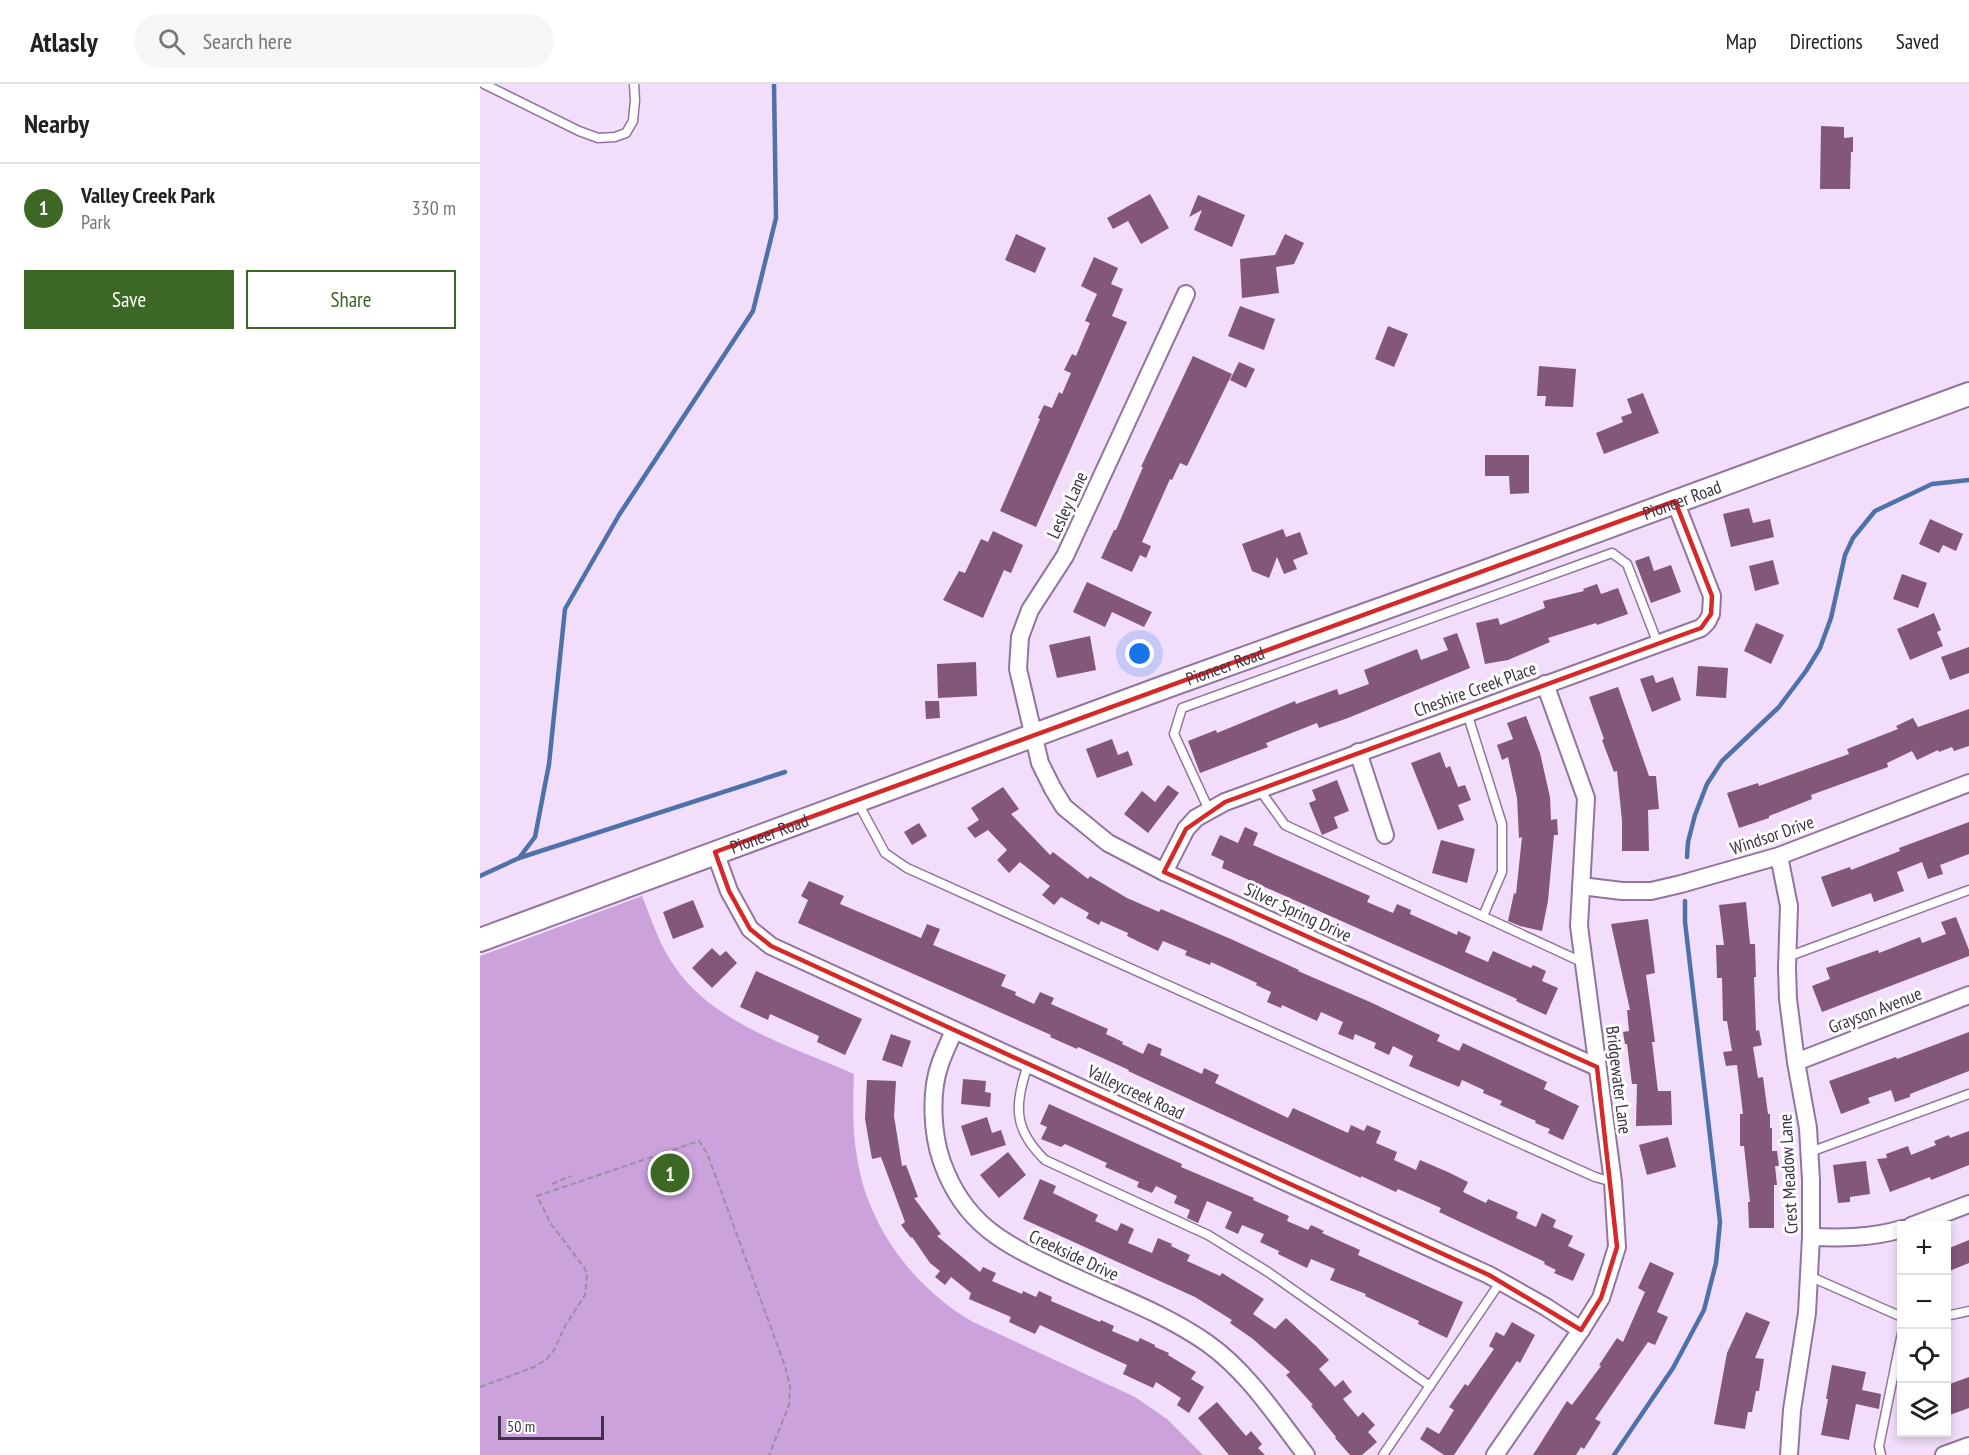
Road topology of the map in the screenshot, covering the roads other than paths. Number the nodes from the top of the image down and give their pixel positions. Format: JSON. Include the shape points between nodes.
{"nodes":[{"id":1,"x":484,"y":84,"type":"edge"},
{"id":2,"x":634,"y":84,"type":"edge"},
{"id":3,"x":1186,"y":294,"type":"dead end"},
{"id":4,"x":1969,"y":394,"type":"edge"},
{"id":5,"x":1675,"y":501,"type":"junction"},
{"id":6,"x":1658,"y":644,"type":"junction"},
{"id":7,"x":1545,"y":684,"type":"junction"},
{"id":8,"x":1467,"y":712,"type":"junction"},
{"id":9,"x":1034,"y":735,"type":"junction"},
{"id":10,"x":1358,"y":752,"type":"junction"},
{"id":11,"x":1969,"y":783,"type":"edge"},
{"id":12,"x":1258,"y":789,"type":"junction"},
{"id":13,"x":857,"y":800,"type":"junction"},
{"id":14,"x":1209,"y":810,"type":"junction"},
{"id":15,"x":1385,"y":835,"type":"dead end"},
{"id":16,"x":715,"y":852,"type":"junction"},
{"id":17,"x":1779,"y":856,"type":"junction"},
{"id":18,"x":1164,"y":872,"type":"junction"},
{"id":19,"x":1581,"y":886,"type":"junction"},
{"id":20,"x":1969,"y":890,"type":"edge"},
{"id":21,"x":1483,"y":916,"type":"junction"},
{"id":22,"x":480,"y":939,"type":"edge"},
{"id":23,"x":1787,"y":957,"type":"junction"},
{"id":24,"x":1584,"y":963,"type":"junction"},
{"id":25,"x":1969,"y":995,"type":"edge"},
{"id":26,"x":954,"y":1030,"type":"junction"},
{"id":27,"x":1796,"y":1062,"type":"junction"},
{"id":28,"x":1028,"y":1064,"type":"junction"},
{"id":29,"x":1597,"y":1067,"type":"junction"},
{"id":30,"x":1969,"y":1094,"type":"edge"},
{"id":31,"x":1810,"y":1152,"type":"junction"},
{"id":32,"x":1613,"y":1182,"type":"junction"},
{"id":33,"x":1969,"y":1204,"type":"edge"},
{"id":34,"x":1924,"y":1221,"type":"edge"},
{"id":35,"x":1897,"y":1230,"type":"edge"},
{"id":36,"x":1811,"y":1237,"type":"junction"},
{"id":37,"x":1809,"y":1276,"type":"junction"},
{"id":38,"x":1501,"y":1281,"type":"junction"},
{"id":39,"x":1969,"y":1311,"type":"edge"},
{"id":40,"x":1897,"y":1315,"type":"edge"},
{"id":41,"x":1951,"y":1315,"type":"edge"},
{"id":42,"x":1581,"y":1330,"type":"junction"},
{"id":43,"x":1897,"y":1358,"type":"edge"},
{"id":44,"x":1430,"y":1386,"type":"junction"},
{"id":45,"x":1969,"y":1446,"type":"edge"},
{"id":46,"x":1306,"y":1455,"type":"edge"},
{"id":47,"x":1383,"y":1455,"type":"edge"},
{"id":48,"x":1495,"y":1455,"type":"edge"},
{"id":49,"x":1789,"y":1455,"type":"edge"},
{"id":50,"x":1881,"y":1455,"type":"edge"},
{"id":51,"x":1944,"y":1455,"type":"edge"}],
"edges":[{"from":1,"to":2,"type":"lane","via":[[598,138],[626,133],[633,121]]},
{"from":3,"to":9,"type":"street","name":"Lesley Lane","via":[[1065,556],[1030,610],[1020,637],[1018,669]]},
{"from":4,"to":5,"type":"main road","name":"Pioneer Road"},
{"from":5,"to":6,"type":"street","name":"Cheshire Creek Place","via":[[1712,596],[1712,605],[1701,628]]},
{"from":5,"to":9,"type":"main road","name":"Pioneer Road"},
{"from":6,"to":7,"type":"street","name":"Cheshire Creek Place"},
{"from":6,"to":14,"type":"lane","via":[[1627,564],[1612,553],[1182,708],[1174,734]]},
{"from":7,"to":8,"type":"street","name":"Cheshire Creek Place"},
{"from":7,"to":19,"type":"street","name":"Bridgewater Lane","via":[[1586,798]]},
{"from":8,"to":10,"type":"street","name":"Cheshire Creek Place"},
{"from":8,"to":21,"type":"lane","via":[[1502,824],[1502,872]]},
{"from":9,"to":13,"type":"main road","name":"Pioneer Road"},
{"from":9,"to":18,"type":"street","name":"Silver Spring Drive","via":[[1040,763],[1064,807],[1107,843]]},
{"from":10,"to":12,"type":"street","name":"Cheshire Creek Place"},
{"from":10,"to":15,"type":"street"},
{"from":11,"to":17,"type":"street","name":"Windsor Drive"},
{"from":12,"to":14,"type":"street","name":"Cheshire Creek Place"},
{"from":12,"to":21,"type":"lane","via":[[1286,825]]},
{"from":13,"to":16,"type":"main road","name":"Pioneer Road"},
{"from":13,"to":32,"type":"lane","via":[[885,853],[907,868]]},
{"from":14,"to":18,"type":"street","name":"Cheshire Creek Place","via":[[1186,829]]},
{"from":16,"to":22,"type":"main road","name":"Pioneer Road"},
{"from":16,"to":26,"type":"street","name":"Valleycreek Road","via":[[729,891],[750,929],[771,946]]},
{"from":17,"to":19,"type":"street","name":"Windsor Drive","via":[[1651,891]]},
{"from":17,"to":23,"type":"street","name":"Crest Meadow Lane","via":[[1789,906]]},
{"from":18,"to":29,"type":"street","name":"Silver Spring Drive"},
{"from":19,"to":24,"type":"street","name":"Bridgewater Lane","via":[[1579,926]]},
{"from":20,"to":23,"type":"lane"},
{"from":21,"to":24,"type":"lane"},
{"from":23,"to":27,"type":"street","name":"Crest Meadow Lane"},
{"from":24,"to":29,"type":"street","name":"Bridgewater Lane"},
{"from":25,"to":27,"type":"street","name":"Grayson Avenue"},
{"from":26,"to":28,"type":"street","name":"Valleycreek Road"},
{"from":26,"to":46,"type":"street","name":"Creekside Drive","via":[[939,1066],[933,1111],[938,1151],[950,1184],[966,1208],[1013,1248],[1175,1323],[1209,1344],[1247,1378]]},
{"from":27,"to":31,"type":"street","name":"Crest Meadow Lane"},
{"from":28,"to":38,"type":"street","name":"Valleycreek Road"},
{"from":28,"to":44,"type":"lane","via":[[1019,1092],[1018,1114],[1031,1146],[1045,1160],[1208,1234]]},
{"from":29,"to":32,"type":"street","name":"Bridgewater Lane"},
{"from":30,"to":31,"type":"lane"},
{"from":31,"to":36,"type":"street","name":"Crest Meadow Lane"},
{"from":32,"to":42,"type":"street","name":"Bridgewater Lane","via":[[1617,1247],[1601,1298]]},
{"from":33,"to":34,"type":"street"},
{"from":35,"to":36,"type":"street","via":[[1851,1238]]},
{"from":36,"to":37,"type":"street","name":"Crest Meadow Lane"},
{"from":37,"to":40,"type":"lane"},
{"from":37,"to":49,"type":"street","name":"Crest Meadow Lane"},
{"from":38,"to":42,"type":"street","name":"Valleycreek Road"},
{"from":38,"to":44,"type":"lane"},
{"from":39,"to":41,"type":"lane"},
{"from":42,"to":48,"type":"street","name":"Bridgewater Lane"},
{"from":43,"to":50,"type":"lane","via":[[1879,1446]]},
{"from":44,"to":47,"type":"lane"},
{"from":45,"to":51,"type":"street"}]}
